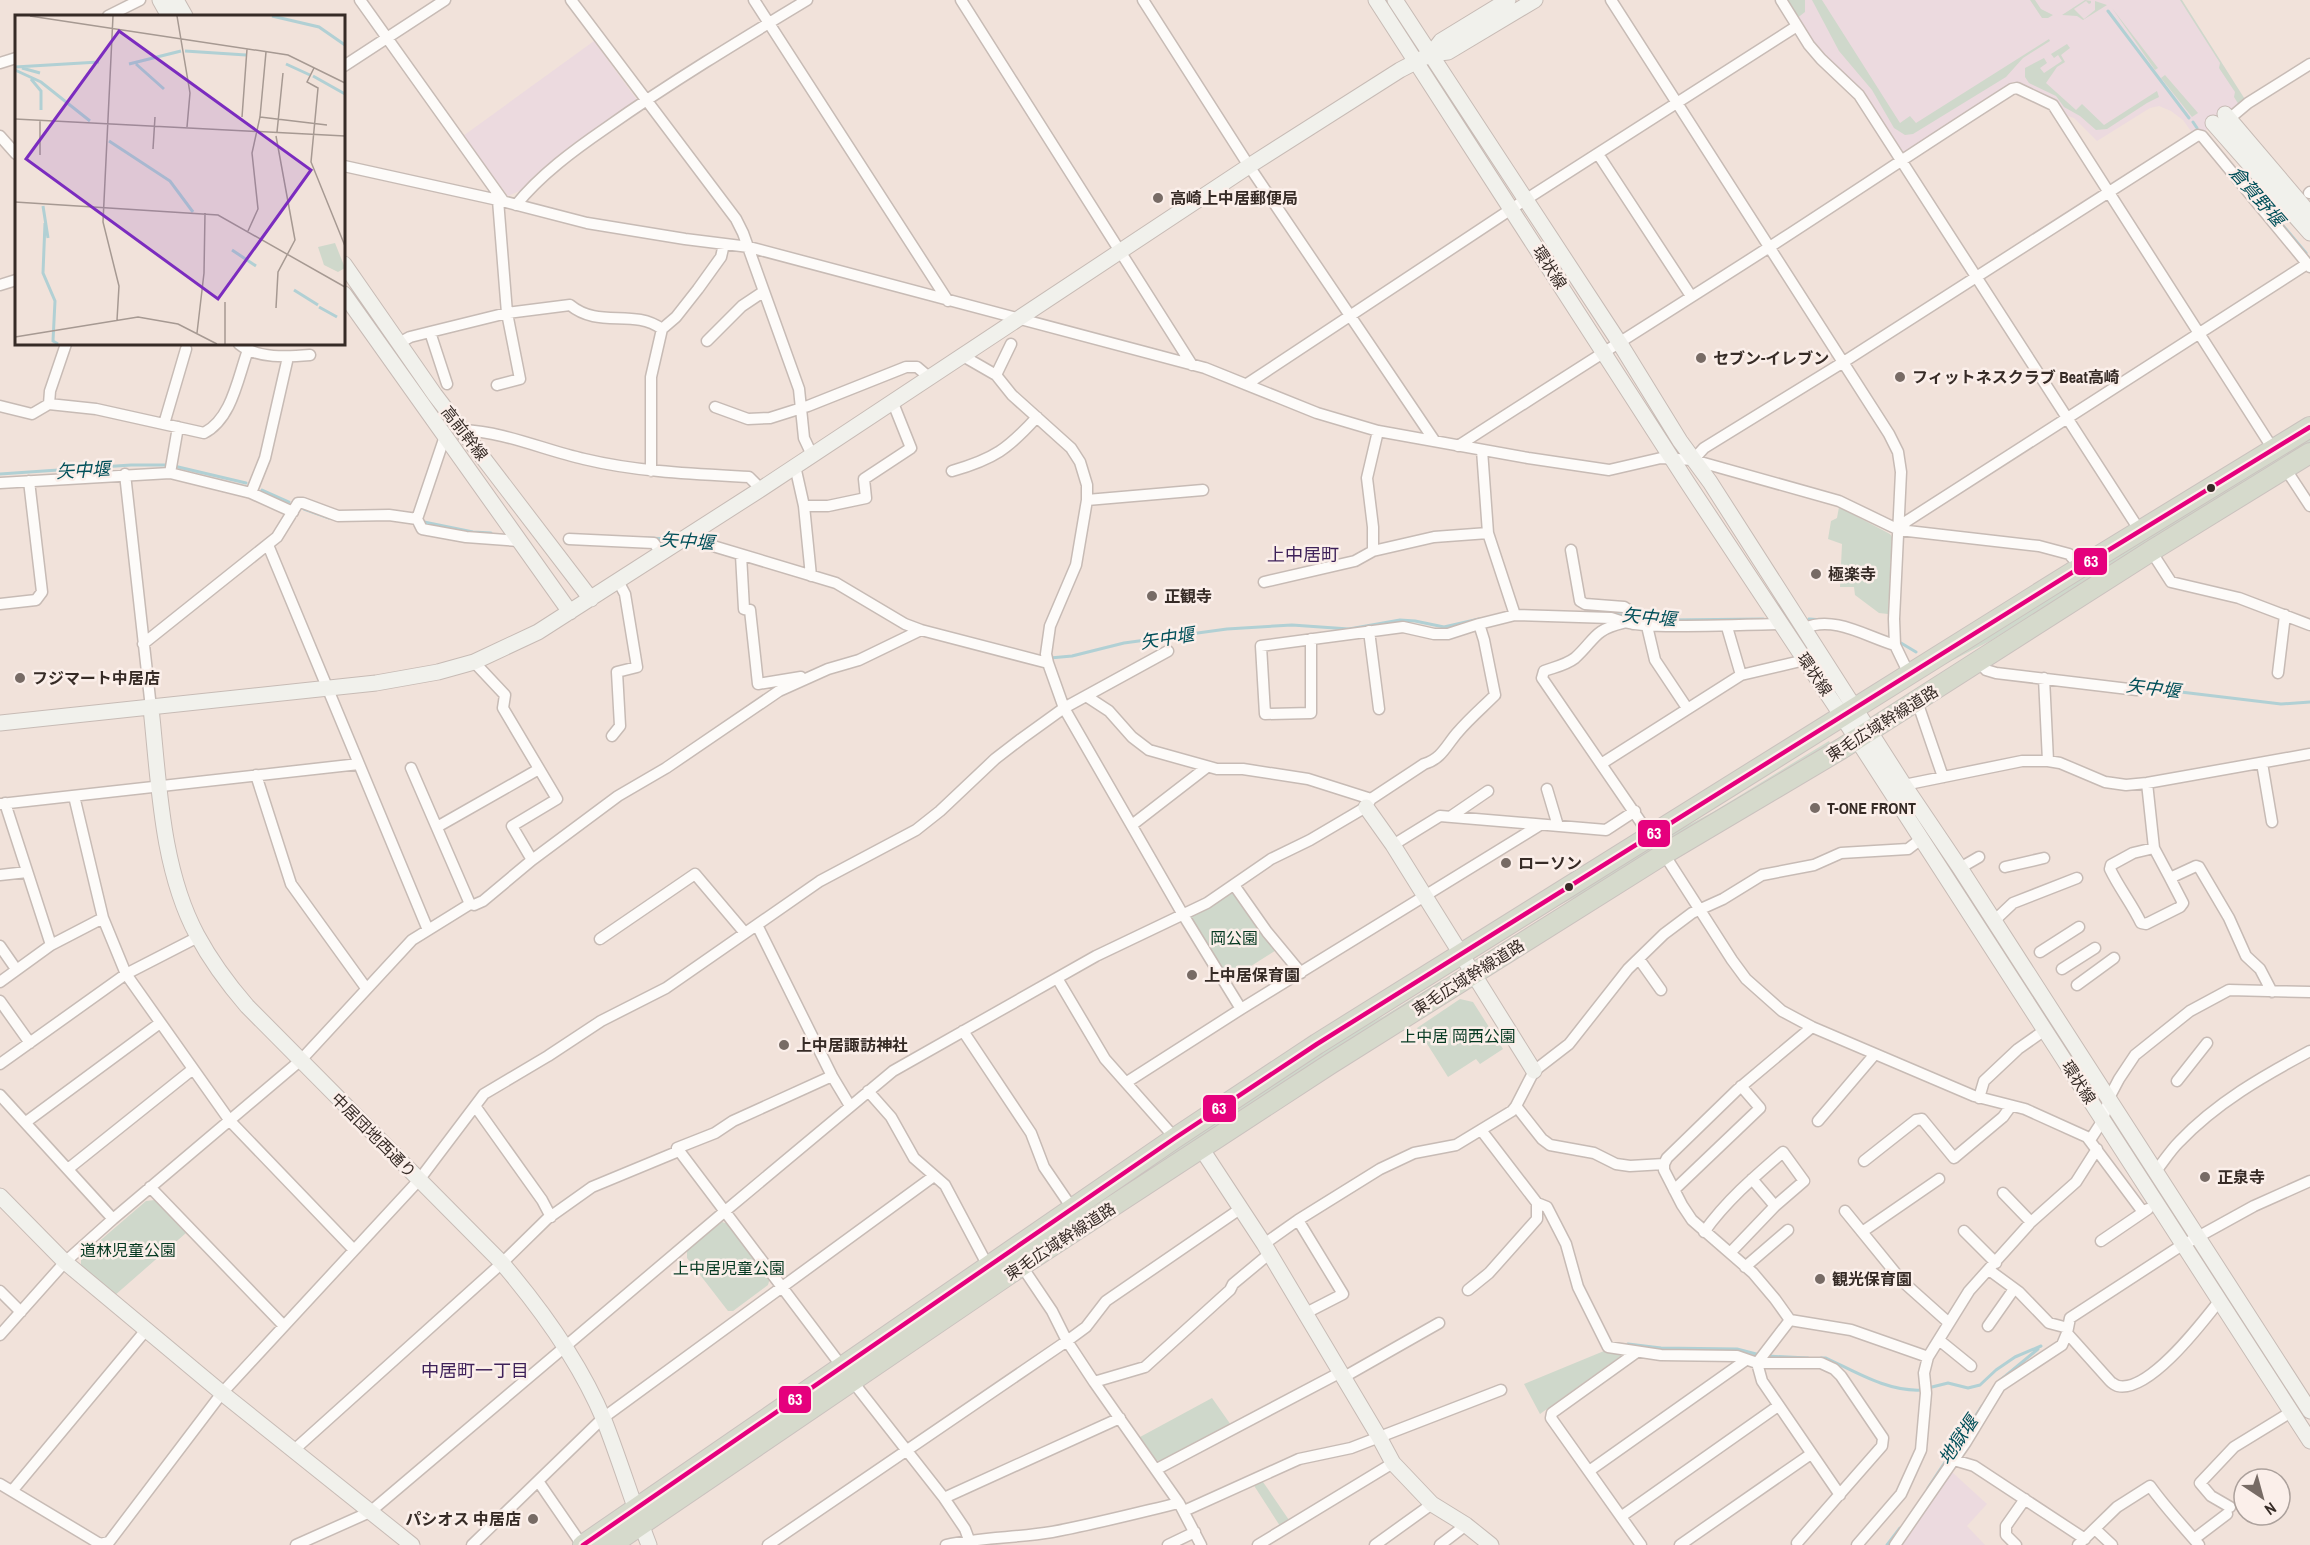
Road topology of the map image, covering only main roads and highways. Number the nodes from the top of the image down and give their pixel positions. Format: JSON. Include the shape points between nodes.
{"nodes":[{"id":1,"x":2310,"y":427,"type":"edge"},
{"id":2,"x":2310,"y":453,"type":"edge"},
{"id":3,"x":1016,"y":1259,"type":"junction"},
{"id":4,"x":848,"y":1375,"type":"junction"},
{"id":5,"x":638,"y":1517,"type":"junction"},
{"id":6,"x":583,"y":1545,"type":"edge"},
{"id":7,"x":611,"y":1545,"type":"edge"}],
"edges":[{"from":1,"to":3,"type":"highway","name":"東毛広域幹線道路","via":[[1317,1044],[1072,1208]]},
{"from":2,"to":3,"type":"highway","name":"東毛広域幹線道路","via":[[1841,749],[1472,973],[1201,1148]]},
{"from":3,"to":4,"type":"highway","name":"東毛広域幹線道路"},
{"from":3,"to":4,"type":"highway","name":"東毛広域幹線道路","via":[[989,1268]]},
{"from":4,"to":5,"type":"highway","name":"東毛広域幹線道路"},
{"from":5,"to":6,"type":"highway","name":"東毛広域幹線道路"},
{"from":5,"to":7,"type":"highway","name":"東毛広域幹線道路"}]}
